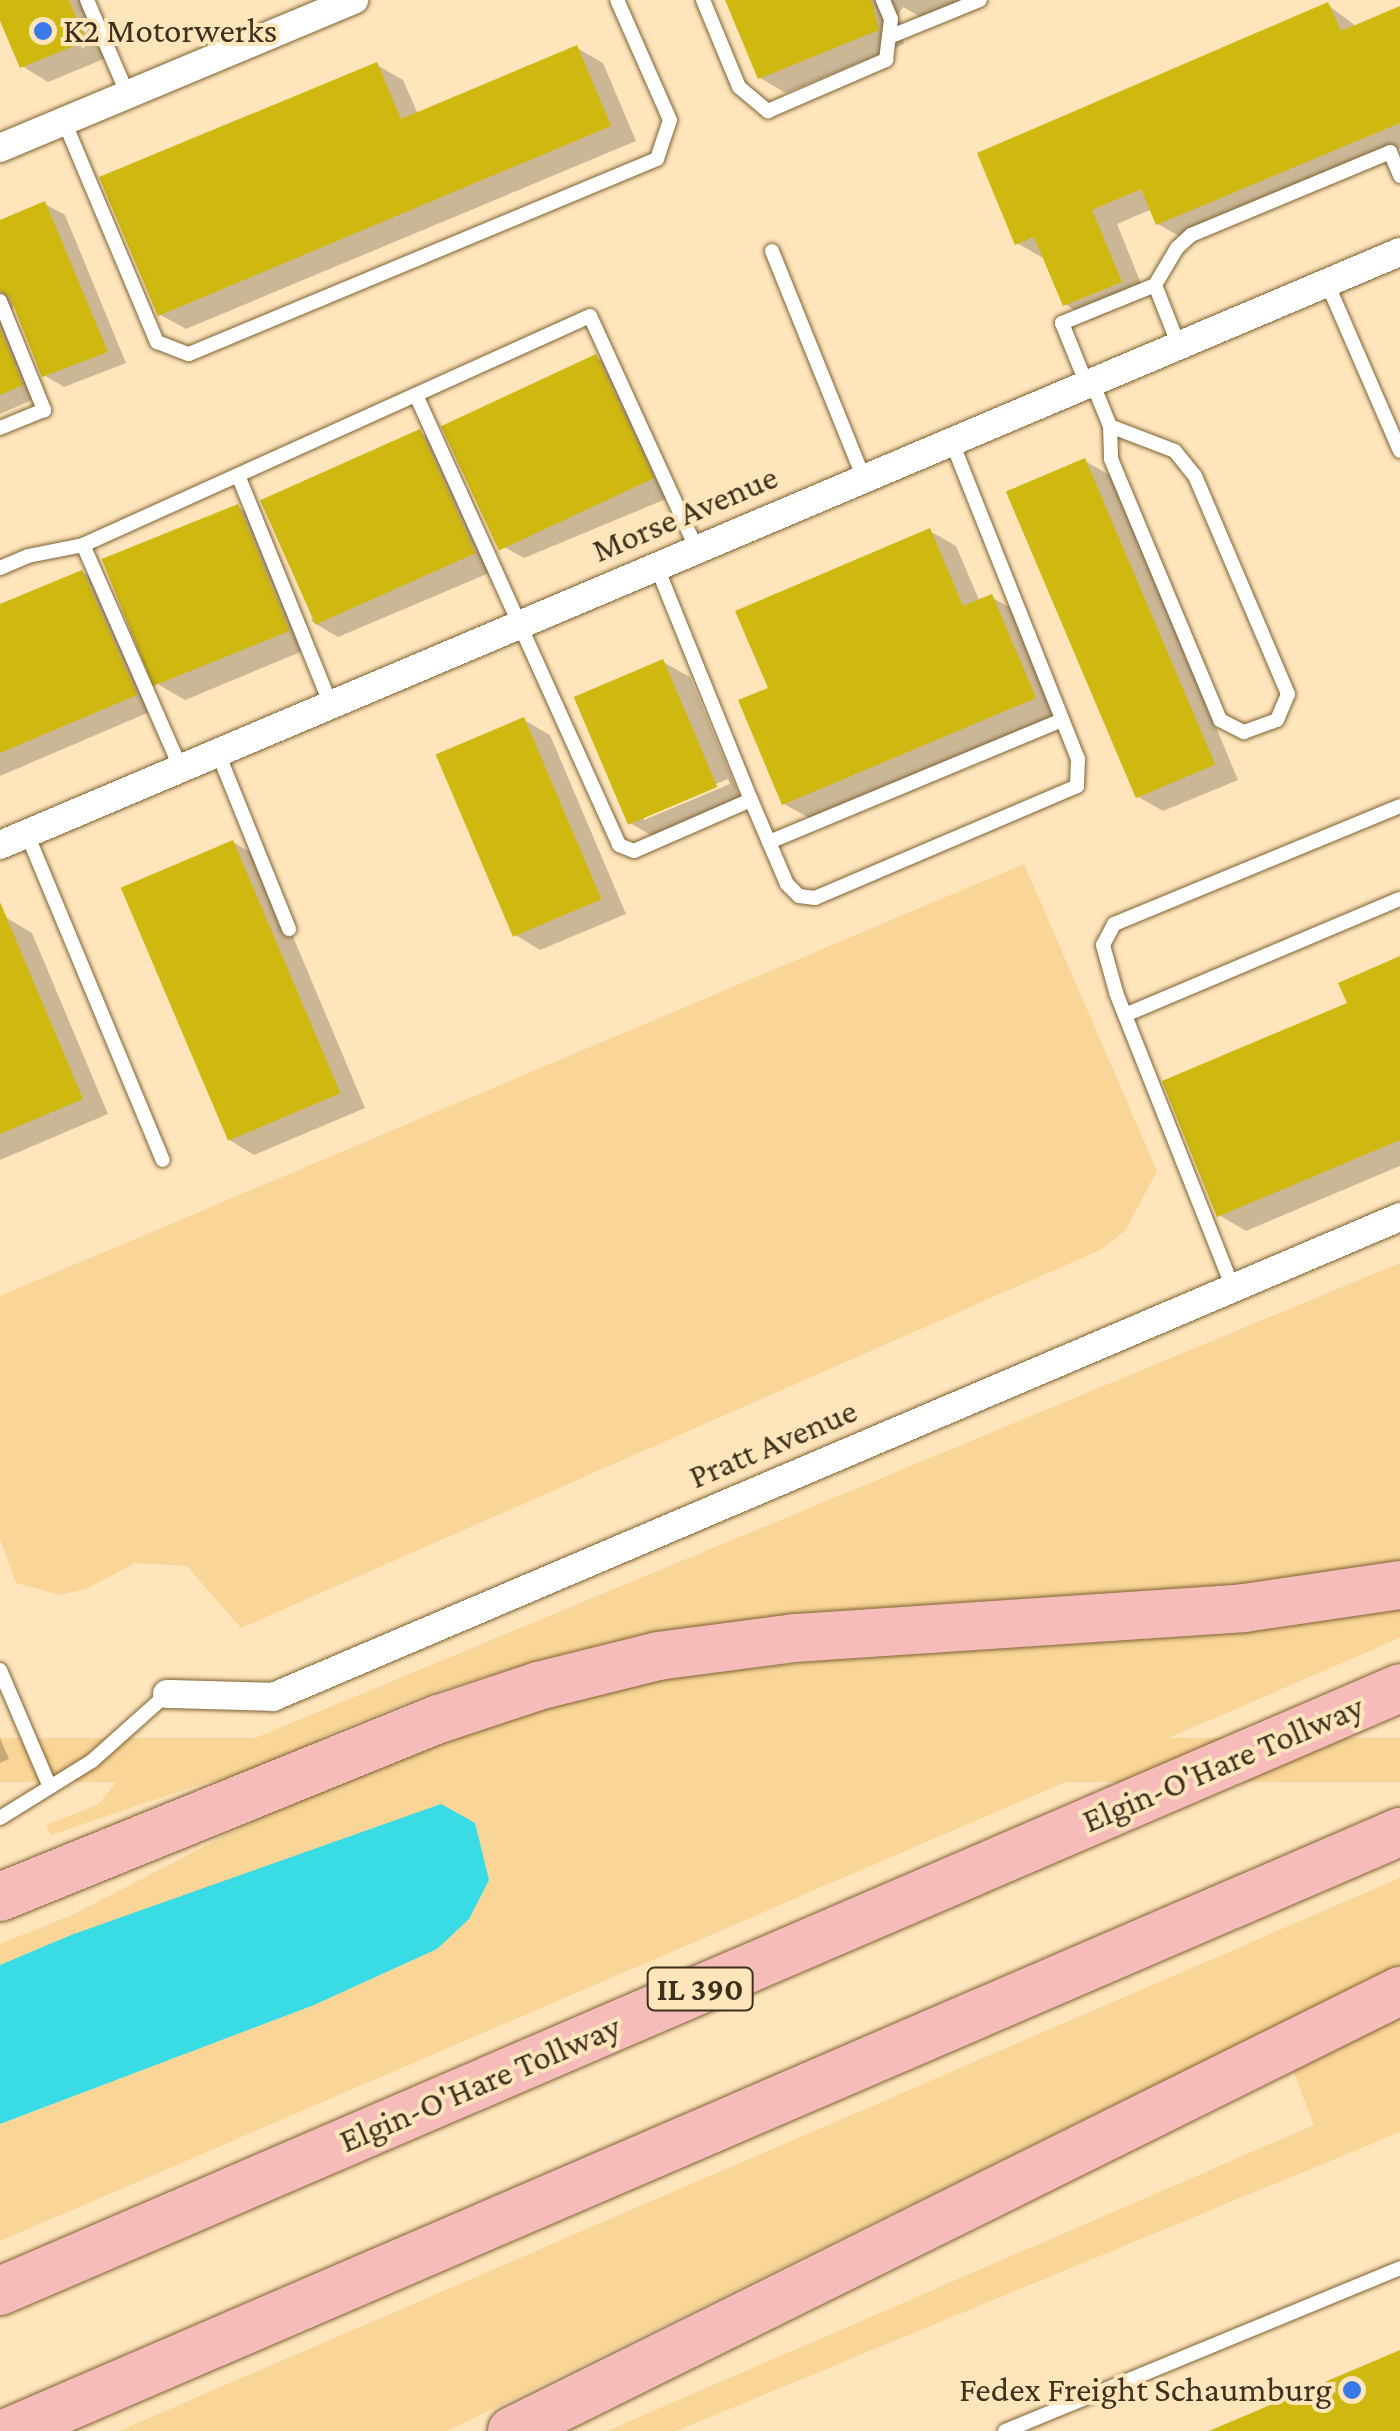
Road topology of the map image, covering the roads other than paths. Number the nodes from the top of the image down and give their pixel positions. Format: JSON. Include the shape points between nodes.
{"nodes":[{"id":1,"x":354,"y":0,"type":"edge"},
{"id":2,"x":616,"y":0,"type":"edge"},
{"id":3,"x":703,"y":0,"type":"edge"},
{"id":4,"x":884,"y":0,"type":"edge"},
{"id":5,"x":980,"y":0,"type":"edge"},
{"id":6,"x":91,"y":1,"type":"edge"},
{"id":7,"x":889,"y":38,"type":"junction"},
{"id":8,"x":128,"y":95,"type":"junction"},
{"id":9,"x":64,"y":121,"type":"junction"},
{"id":10,"x":0,"y":148,"type":"edge"},
{"id":11,"x":1400,"y":176,"type":"edge"},
{"id":12,"x":772,"y":251,"type":"dead end"},
{"id":13,"x":1400,"y":252,"type":"edge"},
{"id":14,"x":1327,"y":283,"type":"junction"},
{"id":15,"x":1155,"y":285,"type":"junction"},
{"id":16,"x":0,"y":301,"type":"edge"},
{"id":17,"x":1180,"y":346,"type":"junction"},
{"id":18,"x":1090,"y":384,"type":"junction"},
{"id":19,"x":416,"y":394,"type":"junction"},
{"id":20,"x":1110,"y":426,"type":"junction"},
{"id":21,"x":0,"y":428,"type":"edge"},
{"id":22,"x":952,"y":442,"type":"junction"},
{"id":23,"x":1400,"y":451,"type":"edge"},
{"id":24,"x":238,"y":475,"type":"junction"},
{"id":25,"x":864,"y":480,"type":"junction"},
{"id":26,"x":83,"y":545,"type":"junction"},
{"id":27,"x":696,"y":550,"type":"junction"},
{"id":28,"x":657,"y":567,"type":"junction"},
{"id":29,"x":0,"y":568,"type":"edge"},
{"id":30,"x":520,"y":625,"type":"junction"},
{"id":31,"x":331,"y":705,"type":"junction"},
{"id":32,"x":1062,"y":720,"type":"junction"},
{"id":33,"x":218,"y":753,"type":"junction"},
{"id":34,"x":181,"y":769,"type":"junction"},
{"id":35,"x":751,"y":800,"type":"junction"},
{"id":36,"x":1400,"y":806,"type":"edge"},
{"id":37,"x":26,"y":834,"type":"junction"},
{"id":38,"x":769,"y":842,"type":"junction"},
{"id":39,"x":0,"y":845,"type":"edge"},
{"id":40,"x":1400,"y":900,"type":"edge"},
{"id":41,"x":289,"y":929,"type":"dead end"},
{"id":42,"x":1125,"y":1015,"type":"junction"},
{"id":43,"x":163,"y":1160,"type":"dead end"},
{"id":44,"x":1400,"y":1217,"type":"edge"},
{"id":45,"x":1233,"y":1288,"type":"junction"},
{"id":46,"x":1400,"y":1585,"type":"edge"},
{"id":47,"x":0,"y":1670,"type":"edge"},
{"id":48,"x":1400,"y":1688,"type":"edge"},
{"id":49,"x":167,"y":1694,"type":"joint"},
{"id":50,"x":50,"y":1786,"type":"junction"},
{"id":51,"x":0,"y":1818,"type":"edge"},
{"id":52,"x":1400,"y":1832,"type":"edge"},
{"id":53,"x":0,"y":1897,"type":"edge"},
{"id":54,"x":1400,"y":1991,"type":"edge"},
{"id":55,"x":1400,"y":2268,"type":"edge"},
{"id":56,"x":0,"y":2291,"type":"edge"},
{"id":57,"x":10,"y":2431,"type":"edge"},
{"id":58,"x":512,"y":2431,"type":"edge"},
{"id":59,"x":1004,"y":2431,"type":"edge"}],
"edges":[{"from":1,"to":8,"type":"street"},
{"from":2,"to":9,"type":"lane","via":[[670,120],[657,159],[189,354],[157,342]]},
{"from":3,"to":7,"type":"lane","via":[[739,87],[768,110],[886,60]]},
{"from":4,"to":7,"type":"lane"},
{"from":5,"to":7,"type":"lane"},
{"from":6,"to":8,"type":"lane"},
{"from":8,"to":9,"type":"street"},
{"from":9,"to":10,"type":"street"},
{"from":11,"to":15,"type":"lane","via":[[1390,152],[1191,236]]},
{"from":12,"to":25,"type":"lane"},
{"from":13,"to":14,"type":"street","name":"Morse Avenue"},
{"from":14,"to":17,"type":"street","name":"Morse Avenue"},
{"from":14,"to":23,"type":"lane"},
{"from":15,"to":17,"type":"lane"},
{"from":15,"to":18,"type":"lane","via":[[1062,323]]},
{"from":16,"to":21,"type":"lane","via":[[44,410]]},
{"from":17,"to":18,"type":"street","name":"Morse Avenue"},
{"from":18,"to":20,"type":"lane"},
{"from":18,"to":22,"type":"street","name":"Morse Avenue"},
{"from":19,"to":24,"type":"lane"},
{"from":19,"to":27,"type":"lane","via":[[590,316]]},
{"from":19,"to":30,"type":"lane"},
{"from":20,"to":20,"type":"lane","via":[[1112,460],[1220,720],[1244,732],[1277,720],[1288,694],[1195,476],[1176,452]]},
{"from":22,"to":25,"type":"street","name":"Morse Avenue"},
{"from":22,"to":32,"type":"lane"},
{"from":24,"to":26,"type":"lane"},
{"from":24,"to":31,"type":"lane"},
{"from":25,"to":27,"type":"street","name":"Morse Avenue"},
{"from":26,"to":29,"type":"lane"},
{"from":26,"to":34,"type":"lane"},
{"from":27,"to":28,"type":"street","name":"Morse Avenue"},
{"from":28,"to":30,"type":"street","name":"Morse Avenue"},
{"from":28,"to":35,"type":"lane"},
{"from":30,"to":31,"type":"street","name":"Morse Avenue"},
{"from":30,"to":35,"type":"lane","via":[[622,849],[634,852]]},
{"from":31,"to":33,"type":"street","name":"Morse Avenue"},
{"from":32,"to":38,"type":"lane"},
{"from":32,"to":38,"type":"lane","via":[[1078,759],[1077,786],[816,898],[799,896],[787,884]]},
{"from":33,"to":34,"type":"street","name":"Morse Avenue"},
{"from":33,"to":41,"type":"lane"},
{"from":34,"to":37,"type":"street","name":"Morse Avenue"},
{"from":35,"to":38,"type":"lane"},
{"from":36,"to":42,"type":"lane","via":[[1114,924],[1102,945]]},
{"from":37,"to":39,"type":"street","name":"Morse Avenue"},
{"from":37,"to":43,"type":"lane"},
{"from":40,"to":42,"type":"lane"},
{"from":42,"to":45,"type":"lane"},
{"from":44,"to":45,"type":"street","name":"Pratt Avenue"},
{"from":45,"to":49,"type":"street","name":"Pratt Avenue","via":[[274,1698]]},
{"from":46,"to":53,"type":"highway","via":[[1244,1608],[795,1638],[658,1656],[439,1719]]},
{"from":47,"to":50,"type":"lane"},
{"from":48,"to":56,"type":"highway","name":"Elgin-O'Hare Tollway","number":"IL 390"},
{"from":49,"to":50,"type":"lane","via":[[92,1762]]},
{"from":50,"to":51,"type":"lane"},
{"from":52,"to":57,"type":"highway"},
{"from":54,"to":58,"type":"highway"},
{"from":55,"to":59,"type":"lane"}]}
